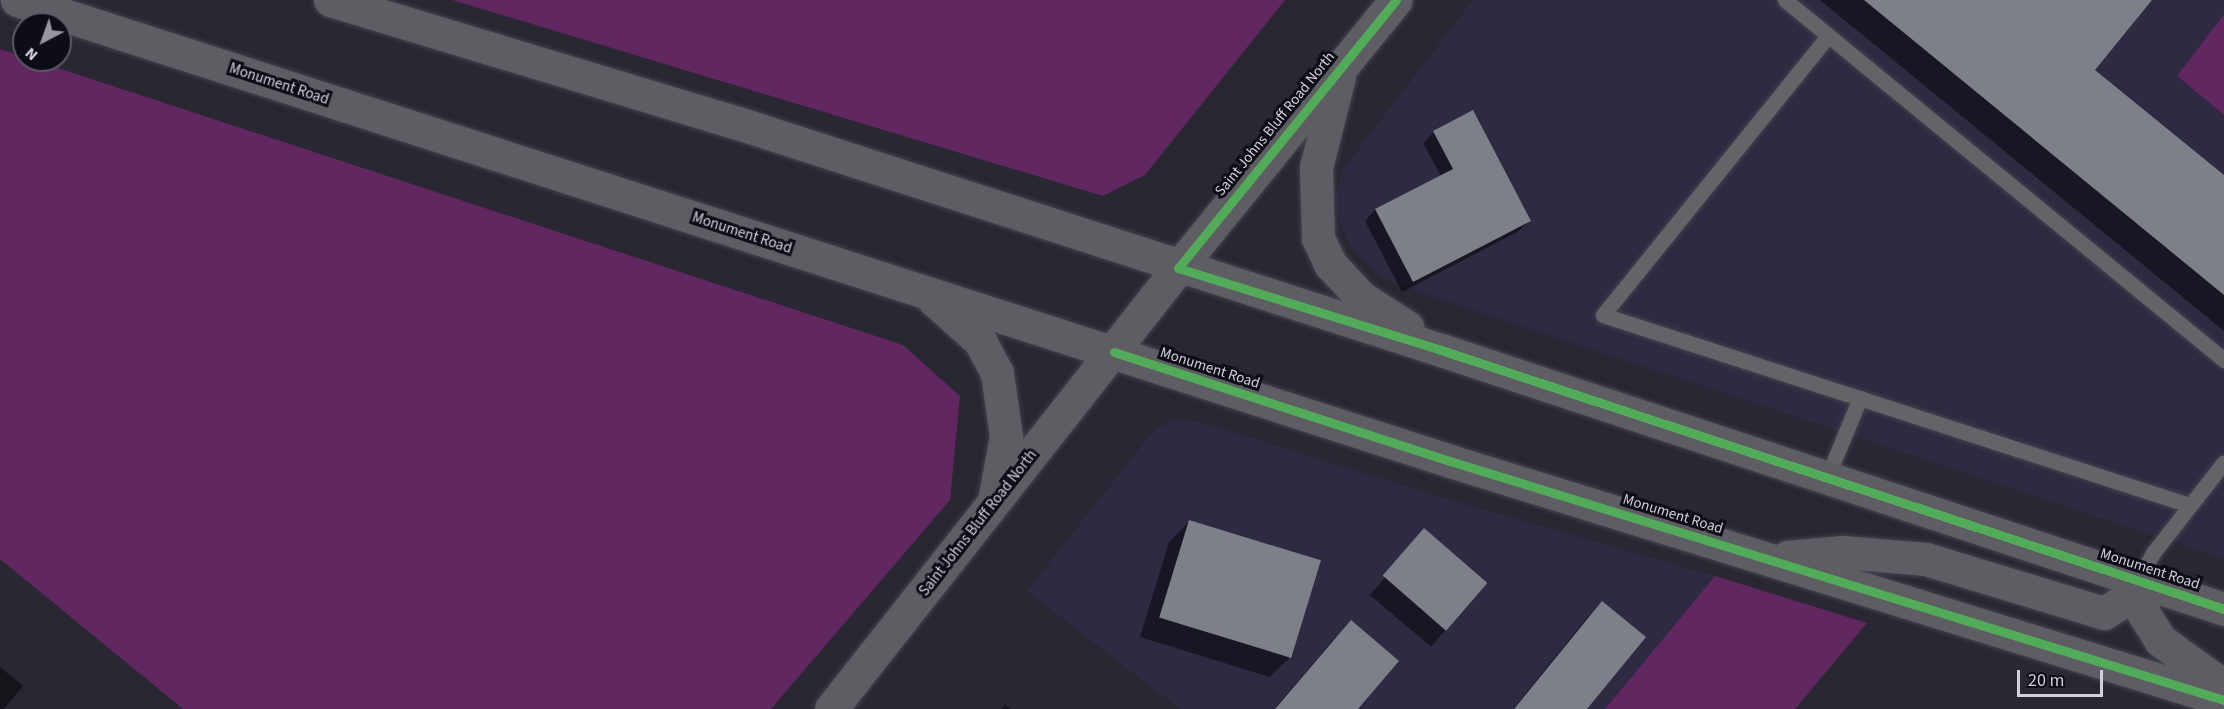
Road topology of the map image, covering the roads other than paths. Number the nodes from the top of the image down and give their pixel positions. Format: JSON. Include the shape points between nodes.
{"nodes":[{"id":1,"x":17,"y":0,"type":"edge"},
{"id":2,"x":330,"y":0,"type":"edge"},
{"id":3,"x":1396,"y":0,"type":"edge"},
{"id":4,"x":1785,"y":0,"type":"edge"},
{"id":5,"x":1828,"y":36,"type":"junction"},
{"id":6,"x":1342,"y":66,"type":"junction"},
{"id":7,"x":1178,"y":268,"type":"junction"},
{"id":8,"x":926,"y":292,"type":"junction"},
{"id":9,"x":1441,"y":350,"type":"junction"},
{"id":10,"x":1114,"y":352,"type":"junction"},
{"id":11,"x":2224,"y":360,"type":"edge"},
{"id":12,"x":1860,"y":399,"type":"junction"},
{"id":13,"x":2224,"y":462,"type":"edge"},
{"id":14,"x":1826,"y":480,"type":"junction"},
{"id":15,"x":993,"y":504,"type":"junction"},
{"id":16,"x":2189,"y":505,"type":"junction"},
{"id":17,"x":1767,"y":559,"type":"junction"},
{"id":18,"x":2138,"y":581,"type":"junction"},
{"id":19,"x":2224,"y":609,"type":"edge"},
{"id":20,"x":2224,"y":687,"type":"edge"},
{"id":21,"x":2224,"y":700,"type":"edge"},
{"id":22,"x":831,"y":709,"type":"edge"}],
"edges":[{"from":1,"to":8,"type":"main road","name":"Monument Road"},
{"from":2,"to":7,"type":"main road","name":"Monument Road","via":[[738,123]]},
{"from":3,"to":6,"type":"main road","name":"Saint Johns Bluff Road North"},
{"from":4,"to":5,"type":"lane"},
{"from":5,"to":11,"type":"lane"},
{"from":5,"to":12,"type":"lane","via":[[1603,315]]},
{"from":6,"to":7,"type":"main road","name":"Saint Johns Bluff Road North"},
{"from":6,"to":9,"type":"main road","via":[[1316,166],[1318,238],[1330,264],[1362,298]]},
{"from":7,"to":9,"type":"main road","name":"Monument Road"},
{"from":7,"to":10,"type":"main road","name":"Saint Johns Bluff Road North"},
{"from":8,"to":10,"type":"main road","name":"Monument Road"},
{"from":8,"to":15,"type":"main road","via":[[980,340],[997,373],[1006,436]]},
{"from":9,"to":14,"type":"main road","name":"Monument Road"},
{"from":10,"to":15,"type":"main road","name":"Saint Johns Bluff Road North"},
{"from":10,"to":17,"type":"main road","name":"Monument Road"},
{"from":12,"to":14,"type":"lane"},
{"from":12,"to":16,"type":"lane"},
{"from":13,"to":16,"type":"lane"},
{"from":14,"to":18,"type":"main road","name":"Monument Road"},
{"from":15,"to":22,"type":"main road","name":"Saint Johns Bluff Road North"},
{"from":16,"to":18,"type":"lane"},
{"from":17,"to":18,"type":"main road","via":[[1843,552],[1926,559],[2104,613],[2123,601]]},
{"from":17,"to":21,"type":"main road","name":"Monument Road"},
{"from":18,"to":19,"type":"main road","name":"Monument Road"},
{"from":18,"to":20,"type":"main road","via":[[2144,614],[2160,640]]}]}
